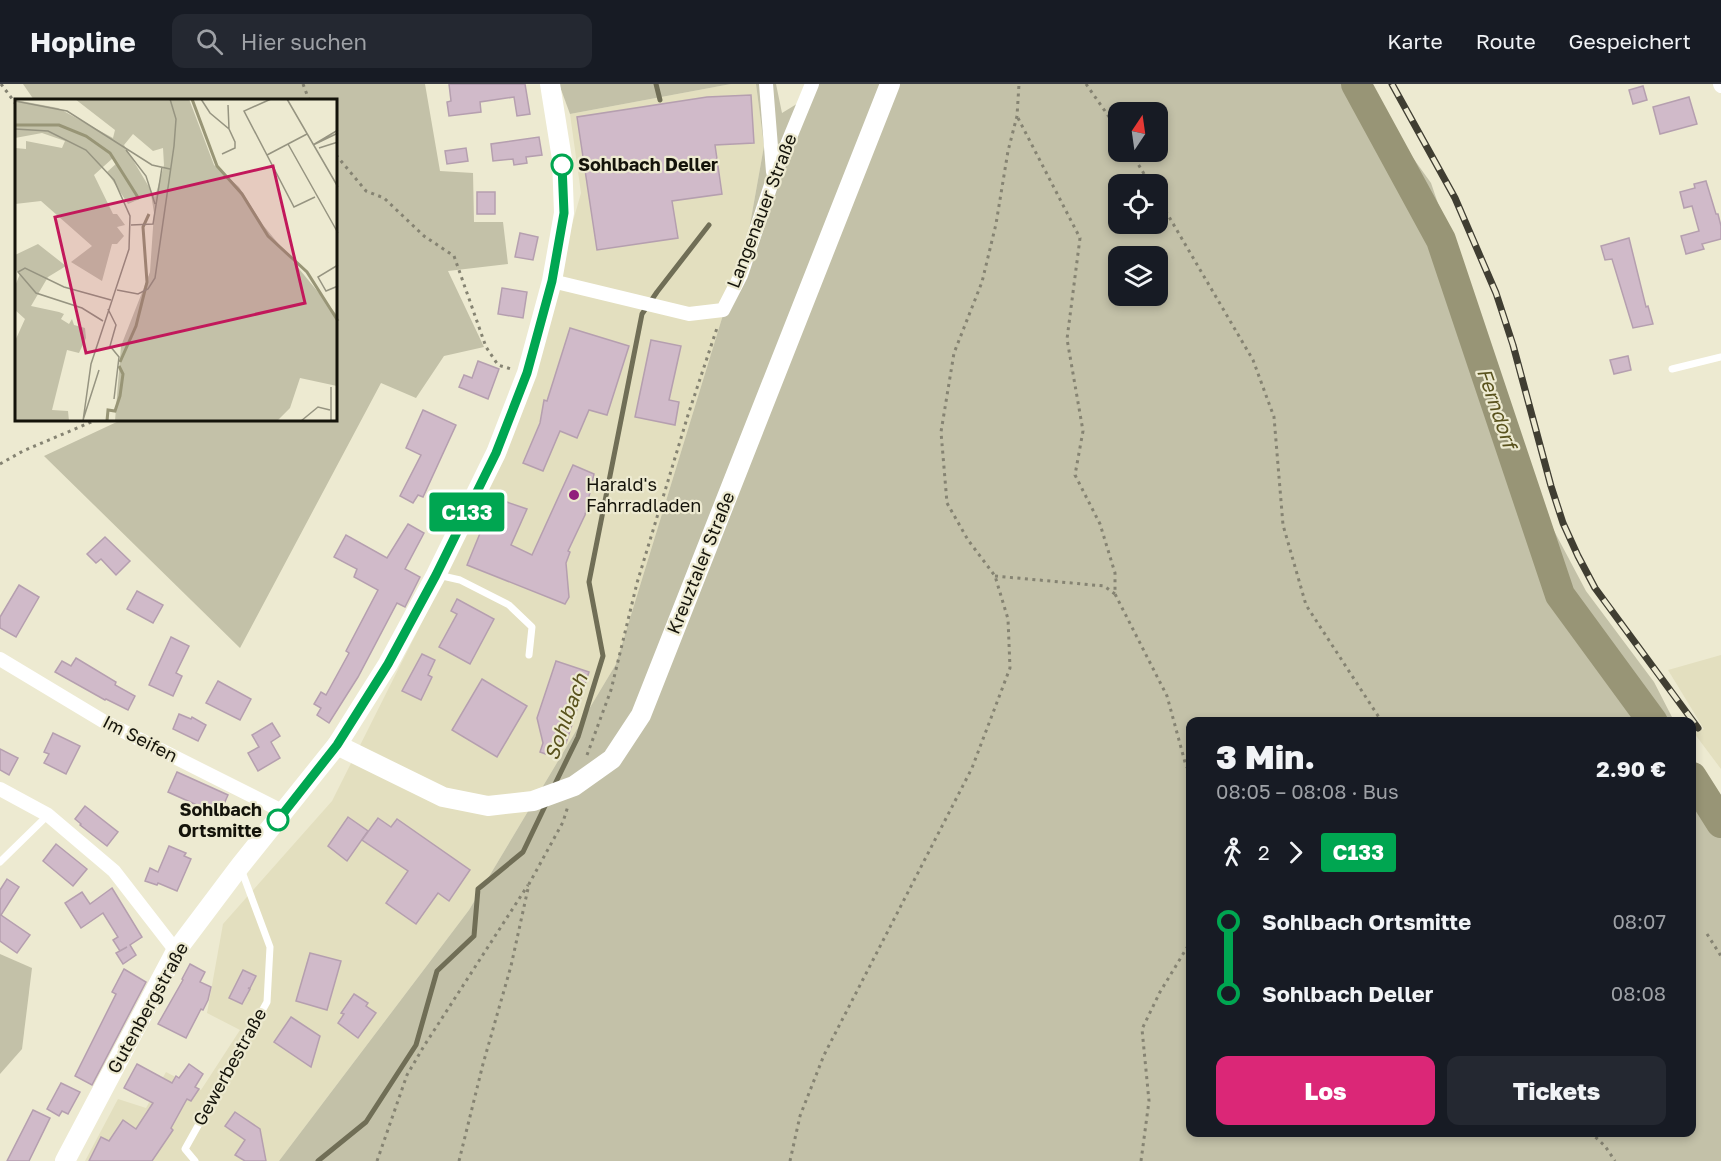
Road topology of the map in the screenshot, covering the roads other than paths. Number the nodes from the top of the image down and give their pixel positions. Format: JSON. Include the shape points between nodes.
{"nodes":[{"id":1,"x":550,"y":84,"type":"edge"},
{"id":2,"x":766,"y":84,"type":"edge"},
{"id":3,"x":812,"y":84,"type":"edge"},
{"id":4,"x":890,"y":84,"type":"edge"},
{"id":5,"x":774,"y":176,"type":"junction"},
{"id":6,"x":552,"y":281,"type":"junction"},
{"id":7,"x":1721,"y":357,"type":"edge"},
{"id":8,"x":1672,"y":369,"type":"dead end"},
{"id":9,"x":436,"y":575,"type":"junction"},
{"id":10,"x":530,"y":655,"type":"dead end"},
{"id":11,"x":0,"y":659,"type":"edge"},
{"id":12,"x":337,"y":745,"type":"junction"},
{"id":13,"x":0,"y":789,"type":"edge"},
{"id":14,"x":284,"y":812,"type":"junction"},
{"id":15,"x":48,"y":815,"type":"junction"},
{"id":16,"x":0,"y":862,"type":"edge"},
{"id":17,"x":240,"y":866,"type":"junction"},
{"id":18,"x":176,"y":951,"type":"junction"},
{"id":19,"x":65,"y":1161,"type":"edge"},
{"id":20,"x":195,"y":1161,"type":"edge"}],
"edges":[{"from":1,"to":6,"type":"street","name":"Gutenbergstraße","via":[[562,159],[564,213]]},
{"from":2,"to":5,"type":"street"},
{"from":3,"to":5,"type":"street","name":"Langenauer Straße"},
{"from":4,"to":12,"type":"street","name":"Kreuztaler Straße","via":[[641,715],[612,759],[574,786],[533,801],[488,806],[442,797]]},
{"from":5,"to":6,"type":"street","name":"Langenauer Straße","via":[[741,275],[723,310],[689,315]]},
{"from":6,"to":9,"type":"street","name":"Gutenbergstraße","via":[[527,373],[496,453]]},
{"from":7,"to":8,"type":"lane"},
{"from":9,"to":10,"type":"lane","via":[[460,580],[509,605],[532,627]]},
{"from":9,"to":12,"type":"street","name":"Gutenbergstraße","via":[[388,664]]},
{"from":11,"to":14,"type":"street","name":"Im Seifen","via":[[103,721]]},
{"from":12,"to":14,"type":"street","name":"Gutenbergstraße"},
{"from":13,"to":15,"type":"street"},
{"from":14,"to":17,"type":"street","name":"Gutenbergstraße"},
{"from":15,"to":16,"type":"lane"},
{"from":15,"to":18,"type":"street","via":[[114,871]]},
{"from":17,"to":18,"type":"street","name":"Gutenbergstraße"},
{"from":17,"to":20,"type":"lane","name":"Gewerbestraße","via":[[270,946],[267,1002],[185,1149]]},
{"from":18,"to":19,"type":"street","name":"Gutenbergstraße"}]}
